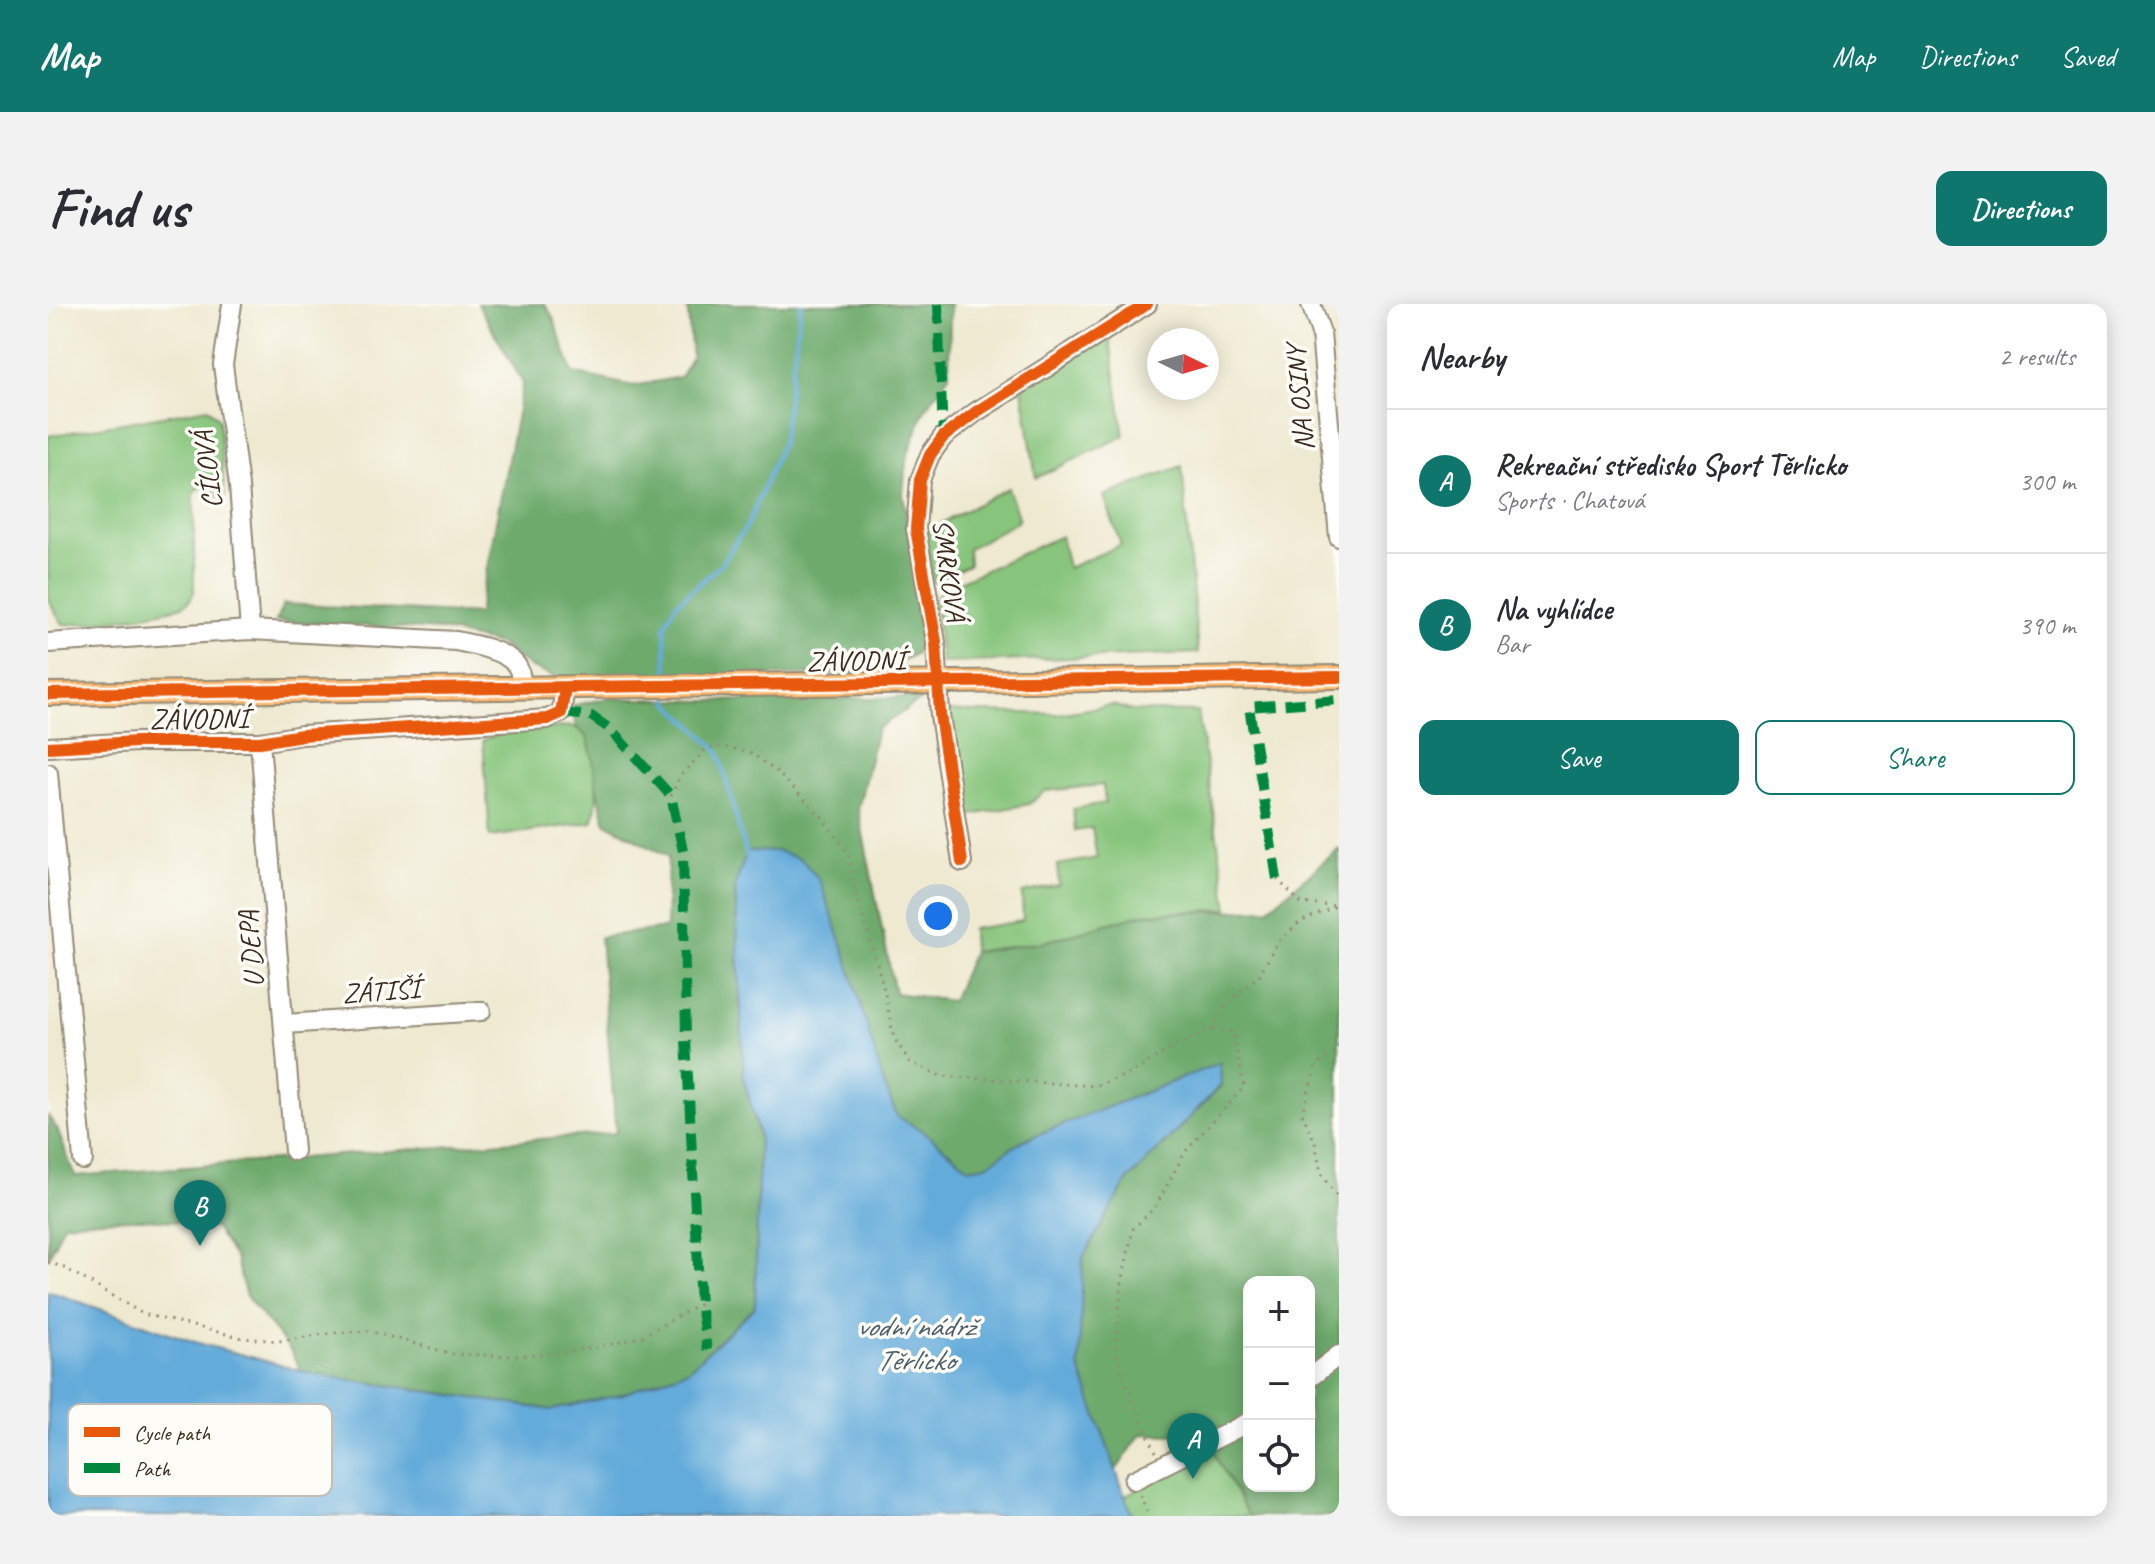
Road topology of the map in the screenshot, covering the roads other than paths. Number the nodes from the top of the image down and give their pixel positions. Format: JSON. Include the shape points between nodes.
{"nodes":[{"id":1,"x":232,"y":304,"type":"edge"},
{"id":2,"x":1147,"y":304,"type":"edge"},
{"id":3,"x":1311,"y":304,"type":"edge"},
{"id":4,"x":1339,"y":537,"type":"edge"},
{"id":5,"x":250,"y":630,"type":"junction"},
{"id":6,"x":48,"y":643,"type":"edge"},
{"id":7,"x":1339,"y":677,"type":"edge"},
{"id":8,"x":937,"y":683,"type":"junction"},
{"id":9,"x":522,"y":688,"type":"junction"},
{"id":10,"x":565,"y":688,"type":"junction"},
{"id":11,"x":48,"y":694,"type":"edge"},
{"id":12,"x":260,"y":742,"type":"junction"},
{"id":13,"x":48,"y":747,"type":"edge"},
{"id":14,"x":48,"y":773,"type":"edge"},
{"id":15,"x":962,"y":862,"type":"dead end"},
{"id":16,"x":481,"y":1011,"type":"dead end"},
{"id":17,"x":285,"y":1024,"type":"junction"},
{"id":18,"x":294,"y":1151,"type":"dead end"},
{"id":19,"x":83,"y":1160,"type":"dead end"},
{"id":20,"x":1339,"y":1355,"type":"edge"},
{"id":21,"x":1315,"y":1373,"type":"edge"},
{"id":22,"x":1243,"y":1425,"type":"edge"},
{"id":23,"x":1134,"y":1480,"type":"road end"}],
"edges":[{"from":1,"to":5,"type":"street","name":"CÍLOVÁ","via":[[223,365]]},
{"from":2,"to":8,"type":"street","name":"SMRKOVÁ","via":[[976,412],[943,437],[930,455],[920,480],[916,529],[936,642]]},
{"from":3,"to":4,"type":"street","name":"NA OSINY","via":[[1321,333]]},
{"from":5,"to":6,"type":"street"},
{"from":5,"to":9,"type":"street","via":[[486,647],[518,667]]},
{"from":7,"to":8,"type":"main road","name":"ZÁVODNÍ"},
{"from":8,"to":10,"type":"main road","name":"ZÁVODNÍ"},
{"from":8,"to":15,"type":"street","name":"SMRKOVÁ"},
{"from":9,"to":10,"type":"main road","name":"ZÁVODNÍ"},
{"from":9,"to":11,"type":"main road","name":"ZÁVODNÍ"},
{"from":10,"to":12,"type":"street","name":"ZÁVODNÍ","via":[[561,713],[547,719]]},
{"from":12,"to":13,"type":"street","name":"ZÁVODNÍ"},
{"from":12,"to":17,"type":"street","name":"U DEPA"},
{"from":14,"to":19,"type":"street"},
{"from":16,"to":17,"type":"street","name":"ZÁTIŠÍ"},
{"from":17,"to":18,"type":"street","name":"U DEPA"},
{"from":20,"to":21,"type":"street"},
{"from":22,"to":23,"type":"street"}]}
